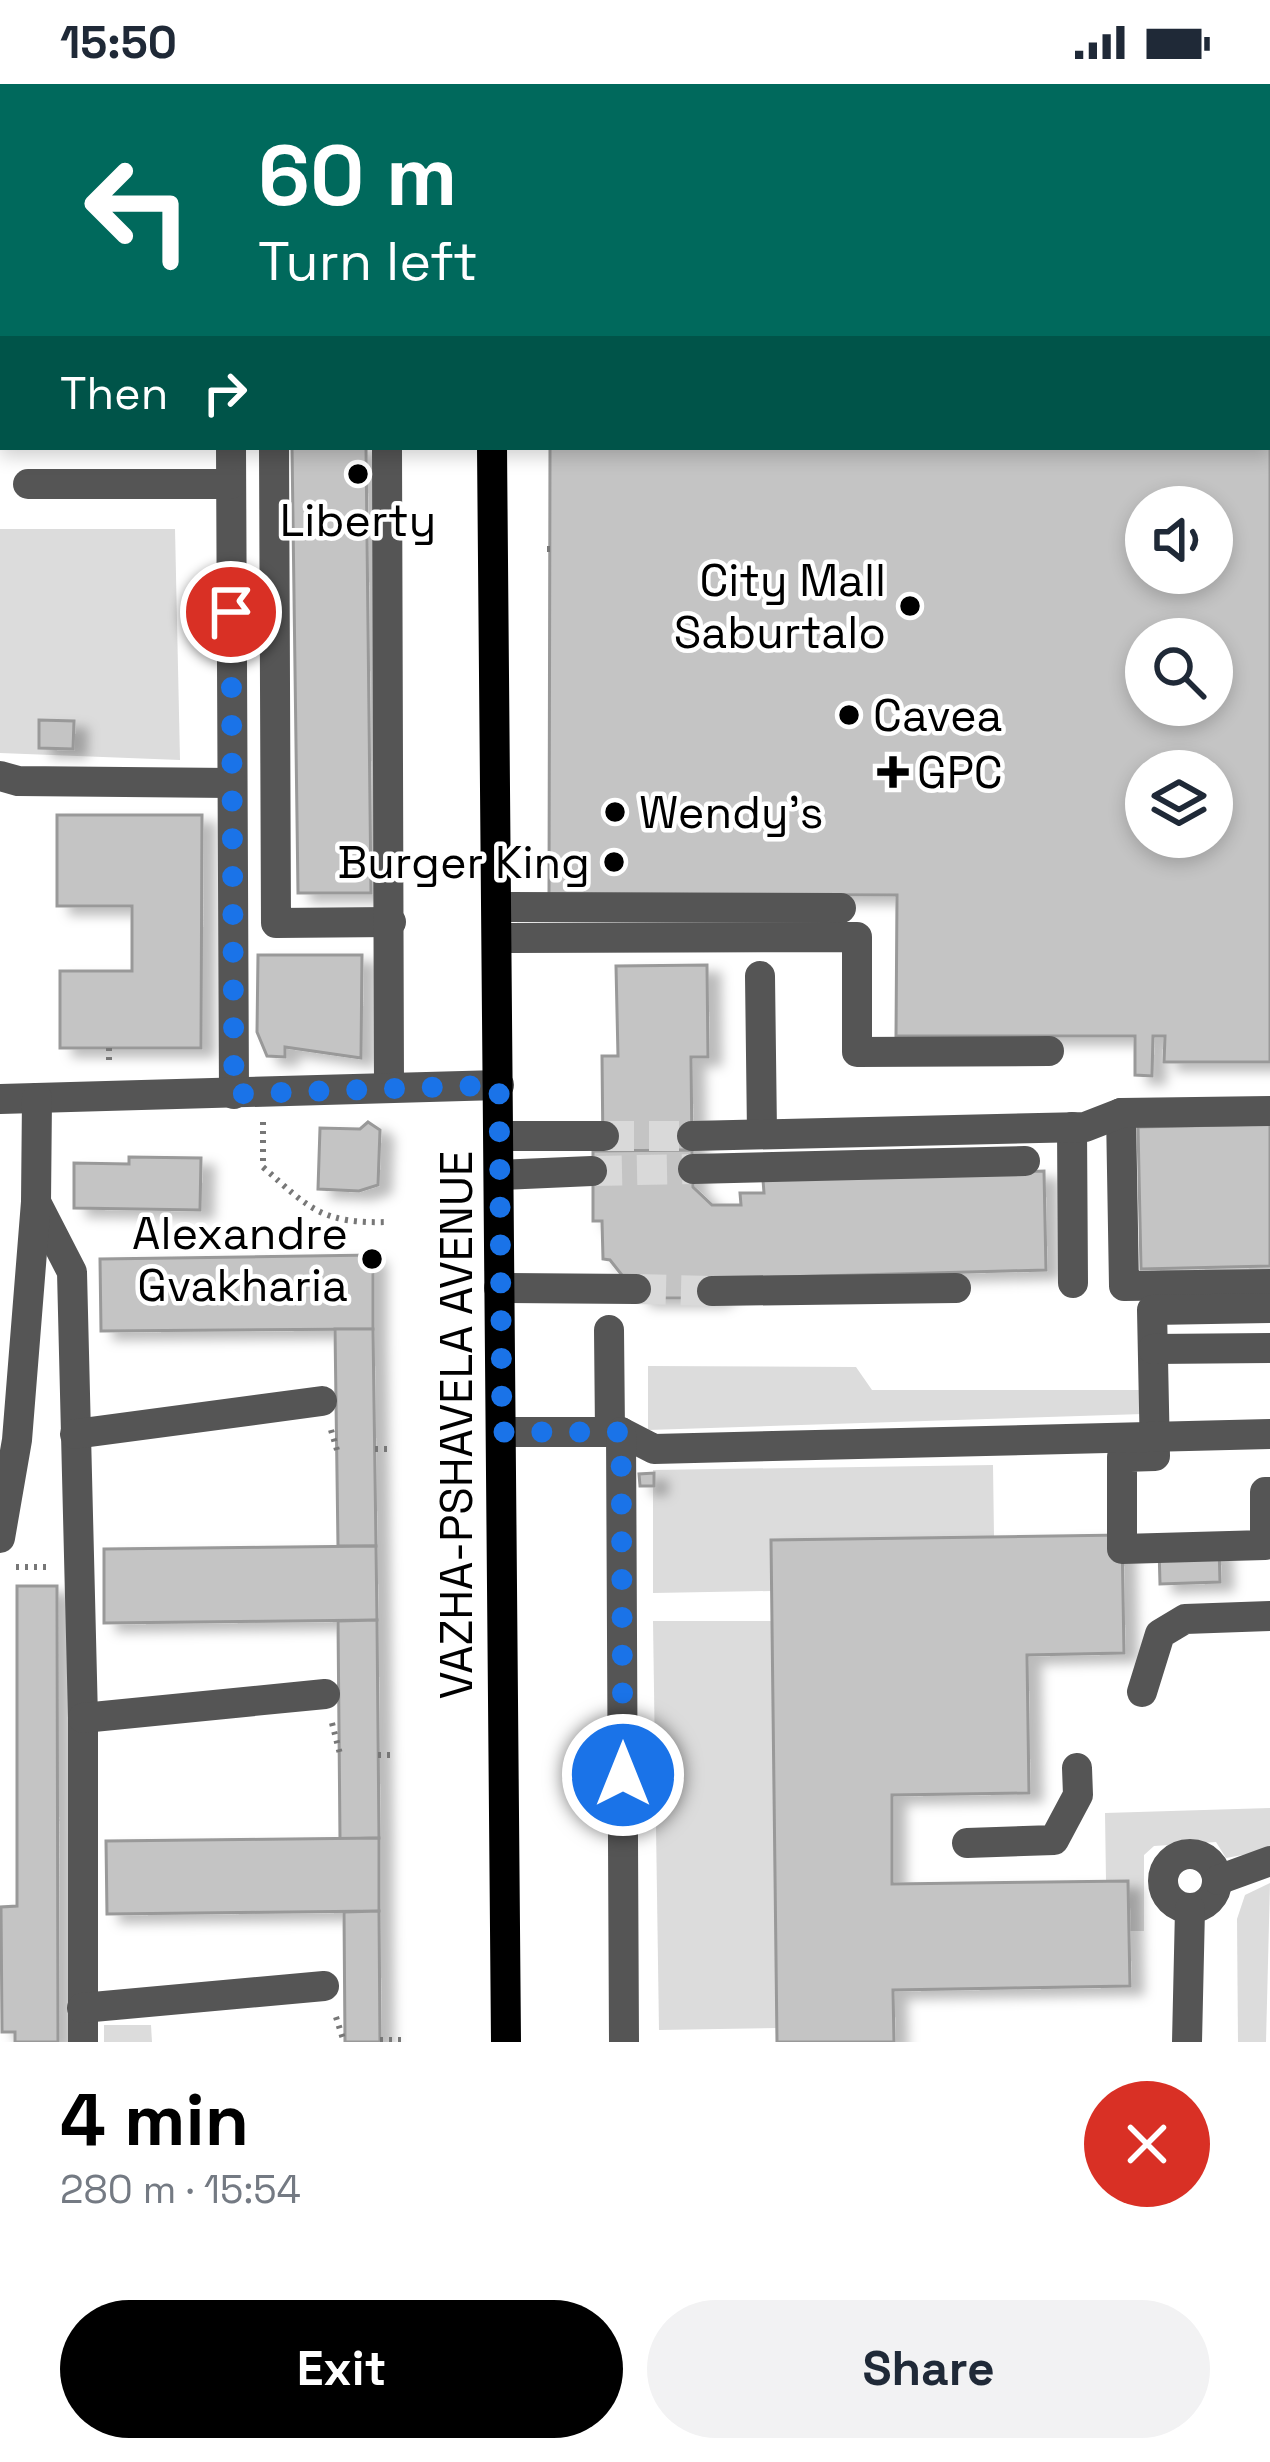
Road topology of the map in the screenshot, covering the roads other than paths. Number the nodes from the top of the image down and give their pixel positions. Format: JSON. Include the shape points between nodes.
{"nodes":[{"id":1,"x":231,"y":450,"type":"edge"},
{"id":2,"x":274,"y":450,"type":"edge"},
{"id":3,"x":386,"y":450,"type":"edge"},
{"id":4,"x":492,"y":450,"type":"edge"},
{"id":5,"x":28,"y":484,"type":"dead end"},
{"id":6,"x":231,"y":484,"type":"junction"},
{"id":7,"x":0,"y":776,"type":"edge"},
{"id":8,"x":231,"y":783,"type":"junction"},
{"id":9,"x":842,"y":908,"type":"dead end"},
{"id":10,"x":391,"y":922,"type":"junction"},
{"id":11,"x":497,"y":923,"type":"junction"},
{"id":12,"x":760,"y":976,"type":"dead end"},
{"id":13,"x":1048,"y":1051,"type":"dead end"},
{"id":14,"x":499,"y":1085,"type":"junction"},
{"id":15,"x":388,"y":1087,"type":"junction"},
{"id":16,"x":248,"y":1095,"type":"junction"},
{"id":17,"x":37,"y":1098,"type":"junction"},
{"id":18,"x":0,"y":1099,"type":"edge"},
{"id":19,"x":1270,"y":1111,"type":"edge"},
{"id":20,"x":1121,"y":1113,"type":"junction"},
{"id":21,"x":1072,"y":1127,"type":"junction"},
{"id":22,"x":762,"y":1132,"type":"junction"},
{"id":23,"x":499,"y":1136,"type":"junction"},
{"id":24,"x":604,"y":1136,"type":"tunnel mouth"},
{"id":25,"x":692,"y":1136,"type":"tunnel mouth"},
{"id":26,"x":1025,"y":1161,"type":"dead end"},
{"id":27,"x":693,"y":1169,"type":"tunnel mouth"},
{"id":28,"x":592,"y":1171,"type":"tunnel mouth"},
{"id":29,"x":499,"y":1175,"type":"junction"},
{"id":30,"x":36,"y":1202,"type":"junction"},
{"id":31,"x":1073,"y":1283,"type":"dead end"},
{"id":32,"x":1270,"y":1284,"type":"edge"},
{"id":33,"x":500,"y":1288,"type":"junction"},
{"id":34,"x":956,"y":1288,"type":"dead end"},
{"id":35,"x":636,"y":1289,"type":"tunnel mouth"},
{"id":36,"x":712,"y":1291,"type":"tunnel mouth"},
{"id":37,"x":1270,"y":1308,"type":"edge"},
{"id":38,"x":609,"y":1330,"type":"dead end"},
{"id":39,"x":1270,"y":1348,"type":"edge"},
{"id":40,"x":1153,"y":1349,"type":"junction"},
{"id":41,"x":322,"y":1401,"type":"dead end"},
{"id":42,"x":502,"y":1432,"type":"junction"},
{"id":43,"x":615,"y":1432,"type":"junction"},
{"id":44,"x":75,"y":1434,"type":"junction"},
{"id":45,"x":1270,"y":1434,"type":"edge"},
{"id":46,"x":1154,"y":1438,"type":"junction"},
{"id":47,"x":1270,"y":1492,"type":"edge"},
{"id":48,"x":0,"y":1519,"type":"edge"},
{"id":49,"x":0,"y":1538,"type":"edge"},
{"id":50,"x":1270,"y":1616,"type":"edge"},
{"id":51,"x":1142,"y":1692,"type":"dead end"},
{"id":52,"x":325,"y":1694,"type":"dead end"},
{"id":53,"x":83,"y":1718,"type":"junction"},
{"id":54,"x":1077,"y":1768,"type":"dead end"},
{"id":55,"x":967,"y":1844,"type":"dead end"},
{"id":56,"x":1270,"y":1861,"type":"edge"},
{"id":57,"x":1217,"y":1880,"type":"junction"},
{"id":58,"x":1190,"y":1909,"type":"junction"},
{"id":59,"x":324,"y":1986,"type":"dead end"},
{"id":60,"x":82,"y":2008,"type":"junction"},
{"id":61,"x":82,"y":2042,"type":"edge"},
{"id":62,"x":506,"y":2042,"type":"edge"},
{"id":63,"x":624,"y":2042,"type":"edge"},
{"id":64,"x":1187,"y":2042,"type":"edge"}],
"edges":[{"from":1,"to":6,"type":"street"},
{"from":2,"to":10,"type":"street","via":[[276,922]]},
{"from":3,"to":10,"type":"street"},
{"from":4,"to":11,"type":"main road","name":"VAZHA-PSHAVELA AVENUE"},
{"from":5,"to":6,"type":"street"},
{"from":6,"to":8,"type":"street"},
{"from":7,"to":8,"type":"street"},
{"from":8,"to":16,"type":"street"},
{"from":9,"to":11,"type":"street"},
{"from":10,"to":15,"type":"street"},
{"from":11,"to":13,"type":"street","via":[[857,937],[857,1052]]},
{"from":11,"to":14,"type":"main road","name":"VAZHA-PSHAVELA AVENUE"},
{"from":12,"to":22,"type":"street"},
{"from":14,"to":15,"type":"street"},
{"from":14,"to":23,"type":"main road","name":"VAZHA-PSHAVELA AVENUE"},
{"from":15,"to":16,"type":"street"},
{"from":16,"to":17,"type":"street"},
{"from":17,"to":18,"type":"street"},
{"from":17,"to":30,"type":"street"},
{"from":19,"to":20,"type":"street"},
{"from":20,"to":21,"type":"street"},
{"from":20,"to":32,"type":"street","via":[[1124,1286]]},
{"from":21,"to":22,"type":"street"},
{"from":21,"to":31,"type":"street"},
{"from":22,"to":25,"type":"street"},
{"from":23,"to":24,"type":"street"},
{"from":23,"to":29,"type":"main road","name":"VAZHA-PSHAVELA AVENUE"},
{"from":26,"to":27,"type":"street"},
{"from":28,"to":29,"type":"street"},
{"from":29,"to":33,"type":"main road","name":"VAZHA-PSHAVELA AVENUE"},
{"from":30,"to":44,"type":"street","via":[[72,1272]]},
{"from":30,"to":48,"type":"street","via":[[17,1440]]},
{"from":33,"to":35,"type":"street"},
{"from":33,"to":42,"type":"main road","name":"VAZHA-PSHAVELA AVENUE"},
{"from":34,"to":36,"type":"street"},
{"from":37,"to":40,"type":"street","via":[[1153,1310]]},
{"from":38,"to":43,"type":"street"},
{"from":39,"to":40,"type":"street"},
{"from":40,"to":46,"type":"street"},
{"from":41,"to":44,"type":"street"},
{"from":42,"to":43,"type":"street"},
{"from":42,"to":62,"type":"main road","name":"VAZHA-PSHAVELA AVENUE"},
{"from":43,"to":46,"type":"street","via":[[653,1449]]},
{"from":43,"to":63,"type":"street"},
{"from":44,"to":53,"type":"street"},
{"from":45,"to":46,"type":"street"},
{"from":46,"to":47,"type":"street","via":[[1155,1456],[1122,1457],[1123,1549],[1265,1545]]},
{"from":48,"to":49,"type":"street"},
{"from":50,"to":51,"type":"street","via":[[1185,1619],[1160,1634]]},
{"from":52,"to":53,"type":"street"},
{"from":53,"to":60,"type":"street"},
{"from":54,"to":55,"type":"street","via":[[1078,1796],[1054,1840]]},
{"from":56,"to":57,"type":"street"},
{"from":57,"to":58,"type":"street","via":[[1213,1897]]},
{"from":57,"to":58,"type":"street","via":[[1211,1863],[1196,1854],[1171,1862],[1163,1887],[1173,1903]]},
{"from":58,"to":64,"type":"street"},
{"from":59,"to":60,"type":"street"},
{"from":60,"to":61,"type":"street"}]}
